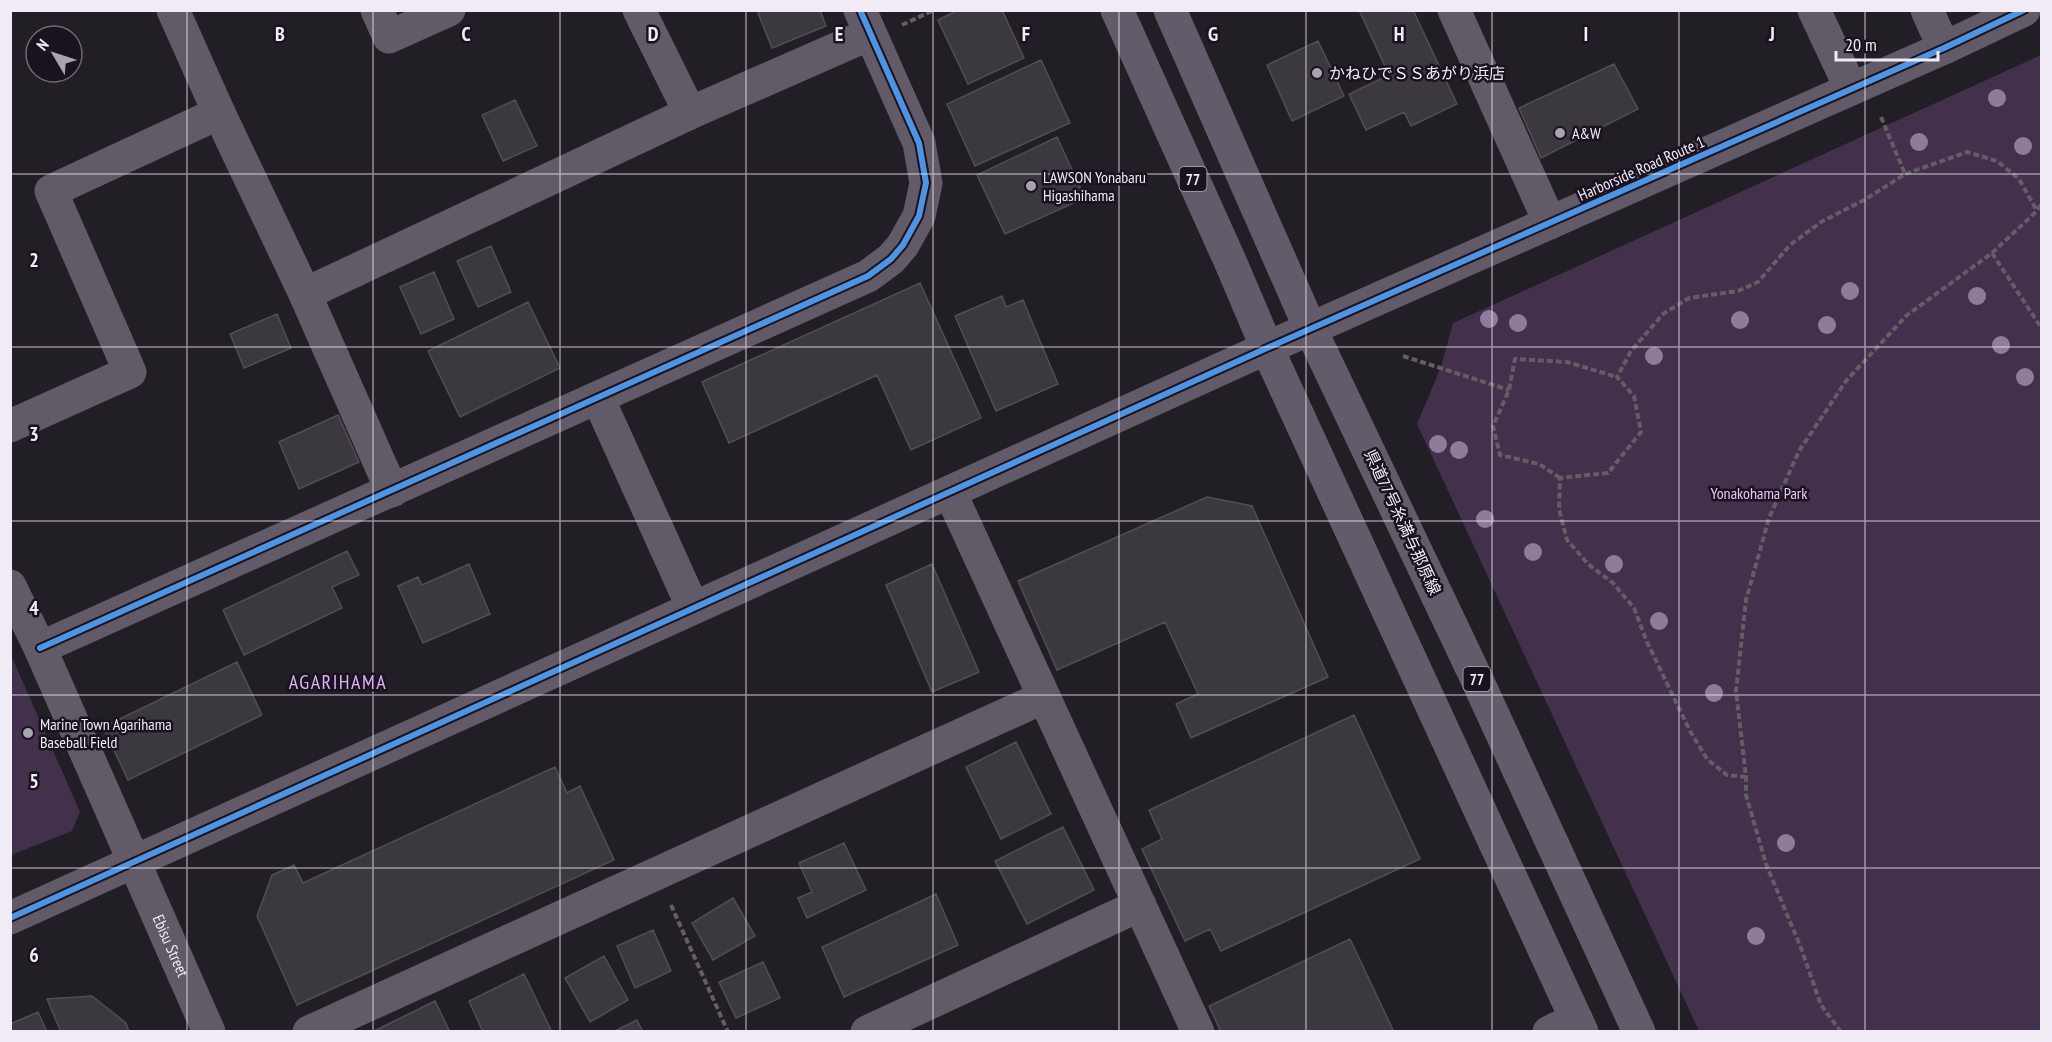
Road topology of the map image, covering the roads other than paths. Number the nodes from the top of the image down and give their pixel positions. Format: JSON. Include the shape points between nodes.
{"nodes":[{"id":1,"x":173,"y":10,"type":"edge"},
{"id":2,"x":377,"y":10,"type":"edge"},
{"id":3,"x":449,"y":10,"type":"edge"},
{"id":4,"x":639,"y":10,"type":"edge"},
{"id":5,"x":1117,"y":10,"type":"edge"},
{"id":6,"x":1454,"y":10,"type":"edge"},
{"id":7,"x":1814,"y":10,"type":"edge"},
{"id":8,"x":1927,"y":10,"type":"edge"},
{"id":9,"x":2024,"y":10,"type":"edge"},
{"id":10,"x":1172,"y":11,"type":"edge"},
{"id":11,"x":874,"y":24,"type":"edge"},
{"id":12,"x":1944,"y":48,"type":"junction"},
{"id":13,"x":1851,"y":89,"type":"junction"},
{"id":14,"x":219,"y":113,"type":"junction"},
{"id":15,"x":690,"y":113,"type":"junction"},
{"id":16,"x":1550,"y":223,"type":"junction"},
{"id":17,"x":305,"y":294,"type":"junction"},
{"id":18,"x":1310,"y":328,"type":"junction"},
{"id":19,"x":1267,"y":348,"type":"junction"},
{"id":20,"x":598,"y":398,"type":"junction"},
{"id":21,"x":10,"y":426,"type":"edge"},
{"id":22,"x":392,"y":491,"type":"junction"},
{"id":23,"x":950,"y":492,"type":"junction"},
{"id":24,"x":10,"y":586,"type":"edge"},
{"id":25,"x":693,"y":608,"type":"junction"},
{"id":26,"x":40,"y":648,"type":"junction"},
{"id":27,"x":1044,"y":697,"type":"junction"},
{"id":28,"x":133,"y":862,"type":"junction"},
{"id":29,"x":1140,"y":905,"type":"junction"},
{"id":30,"x":10,"y":918,"type":"edge"},
{"id":31,"x":1569,"y":1027,"type":"edge"},
{"id":32,"x":209,"y":1032,"type":"edge"},
{"id":33,"x":309,"y":1032,"type":"edge"},
{"id":34,"x":867,"y":1032,"type":"edge"},
{"id":35,"x":1198,"y":1032,"type":"edge"},
{"id":36,"x":1639,"y":1032,"type":"edge"}],
"edges":[{"from":1,"to":14,"type":"street"},
{"from":2,"to":3,"type":"street","via":[[389,37]]},
{"from":4,"to":15,"type":"street"},
{"from":5,"to":19,"type":"main road","number":"77"},
{"from":6,"to":16,"type":"street"},
{"from":7,"to":13,"type":"street"},
{"from":8,"to":12,"type":"street"},
{"from":9,"to":12,"type":"street","name":"Harborside Road Route 1"},
{"from":10,"to":18,"type":"main road","name":"県道77号糸満与那原線","number":"77"},
{"from":11,"to":15,"type":"street"},
{"from":11,"to":20,"type":"street","via":[[919,143],[926,183],[919,216],[903,245],[868,276]]},
{"from":12,"to":13,"type":"street","name":"Harborside Road Route 1"},
{"from":13,"to":16,"type":"street","name":"Harborside Road Route 1"},
{"from":14,"to":17,"type":"street"},
{"from":14,"to":21,"type":"street","via":[[51,190],[130,372]]},
{"from":15,"to":17,"type":"street"},
{"from":16,"to":18,"type":"street","name":"Harborside Road Route 1"},
{"from":17,"to":22,"type":"street"},
{"from":18,"to":19,"type":"street","name":"Harborside Road Route 1"},
{"from":18,"to":36,"type":"main road","name":"県道77号糸満与那原線","number":"77"},
{"from":19,"to":23,"type":"street","name":"Harborside Road Route 1"},
{"from":19,"to":31,"type":"main road","number":"77"},
{"from":20,"to":22,"type":"street"},
{"from":20,"to":25,"type":"street"},
{"from":22,"to":26,"type":"street"},
{"from":23,"to":25,"type":"street","name":"Harborside Road Route 1"},
{"from":23,"to":27,"type":"street"},
{"from":24,"to":26,"type":"street","name":"Ebisu Street"},
{"from":25,"to":28,"type":"street","name":"Harborside Road Route 1"},
{"from":26,"to":28,"type":"street","name":"Ebisu Street"},
{"from":27,"to":29,"type":"street"},
{"from":27,"to":33,"type":"street"},
{"from":28,"to":30,"type":"street","name":"Harborside Road Route 1"},
{"from":28,"to":32,"type":"street","name":"Ebisu Street"},
{"from":29,"to":34,"type":"street"},
{"from":29,"to":35,"type":"street"}]}
